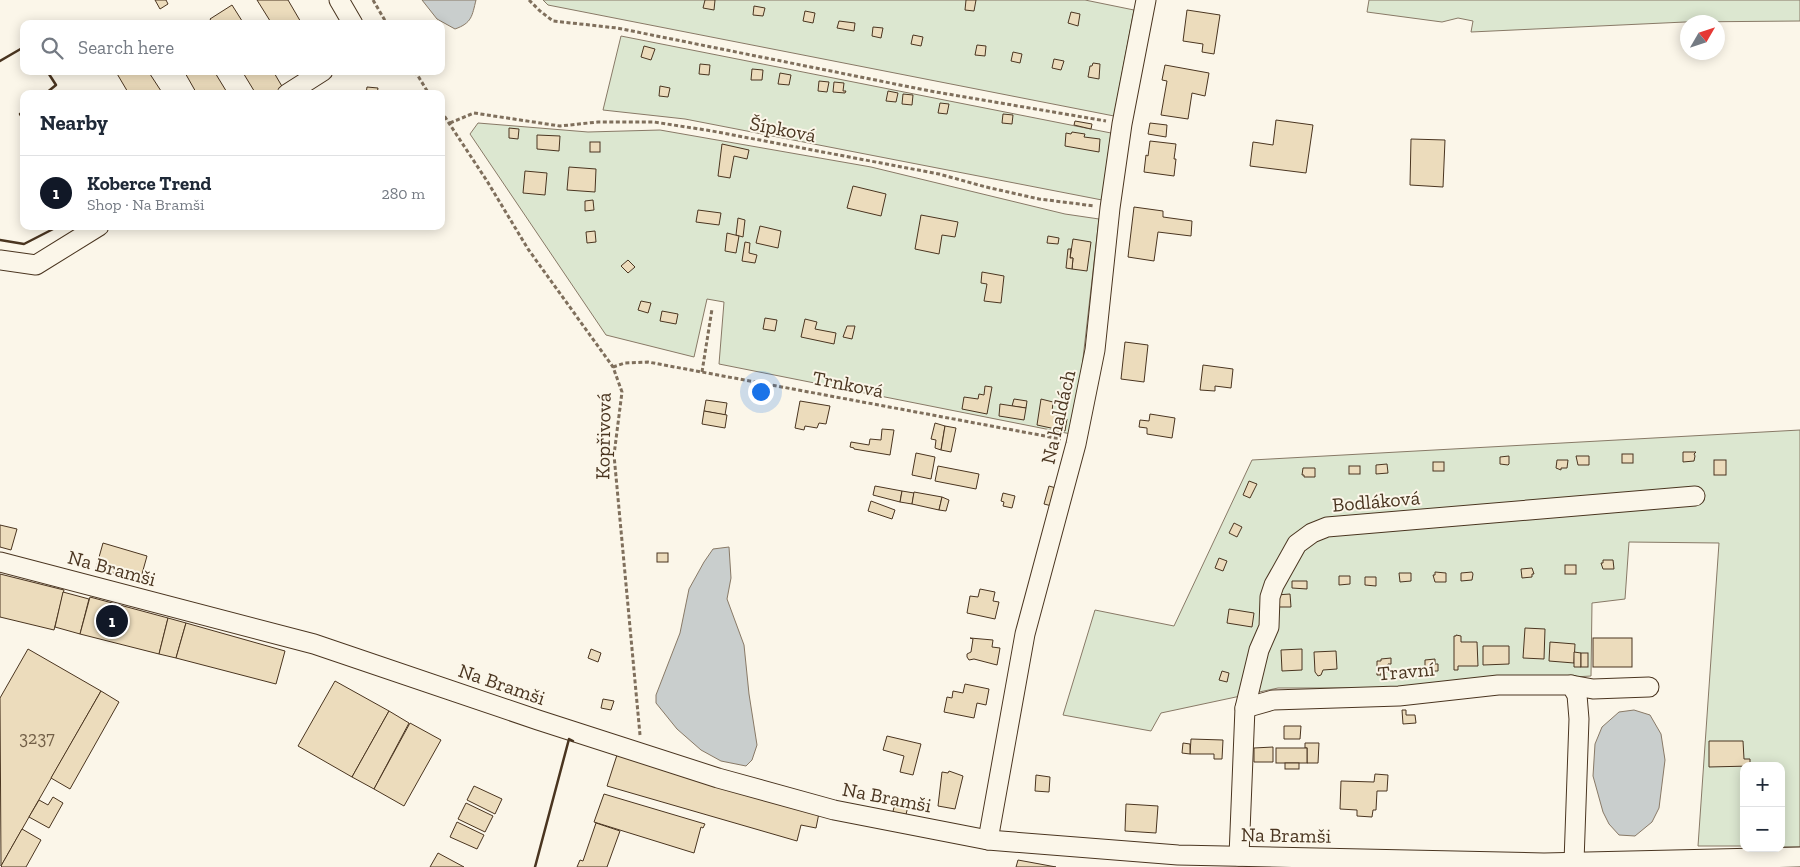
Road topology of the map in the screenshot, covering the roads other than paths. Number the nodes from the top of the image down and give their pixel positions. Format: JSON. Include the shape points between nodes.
{"nodes":[{"id":1,"x":339,"y":0,"type":"edge"},
{"id":2,"x":1146,"y":0,"type":"edge"},
{"id":3,"x":351,"y":20,"type":"edge"},
{"id":4,"x":318,"y":75,"type":"edge"},
{"id":5,"x":293,"y":90,"type":"edge"},
{"id":6,"x":93,"y":230,"type":"edge"},
{"id":7,"x":0,"y":260,"type":"edge"},
{"id":8,"x":1695,"y":496,"type":"dead end"},
{"id":9,"x":0,"y":562,"type":"edge"},
{"id":10,"x":1571,"y":685,"type":"junction"},
{"id":11,"x":1649,"y":687,"type":"dead end"},
{"id":12,"x":1245,"y":708,"type":"junction"},
{"id":13,"x":988,"y":840,"type":"junction"},
{"id":14,"x":1239,"y":856,"type":"junction"},
{"id":15,"x":1800,"y":857,"type":"edge"},
{"id":16,"x":1178,"y":861,"type":"edge"},
{"id":17,"x":1574,"y":862,"type":"junction"}],
"edges":[{"from":1,"to":3,"type":"street"},
{"from":2,"to":13,"type":"street","name":"Na haldách","via":[[1122,124],[1095,350],[1076,444],[1025,634]]},
{"from":4,"to":5,"type":"street"},
{"from":6,"to":7,"type":"street","via":[[36,265]]},
{"from":8,"to":12,"type":"street","name":"Bodláková","via":[[1327,528],[1308,536],[1297,544],[1274,585],[1270,597],[1269,627],[1259,650]]},
{"from":9,"to":13,"type":"street","name":"Na Bramši","via":[[314,644],[718,778],[834,810]]},
{"from":10,"to":11,"type":"street","name":"Travní","via":[[1593,689]]},
{"from":10,"to":12,"type":"street","name":"Travní","via":[[1498,685],[1399,696],[1273,700]]},
{"from":10,"to":17,"type":"street","via":[[1577,695],[1579,719]]},
{"from":12,"to":14,"type":"street","name":"Bodláková"},
{"from":13,"to":16,"type":"street","name":"Na Bramši"},
{"from":14,"to":16,"type":"street","name":"Na Bramši"},
{"from":14,"to":17,"type":"street","name":"Na Bramši"},
{"from":15,"to":17,"type":"street","name":"Na Bramši"}]}
